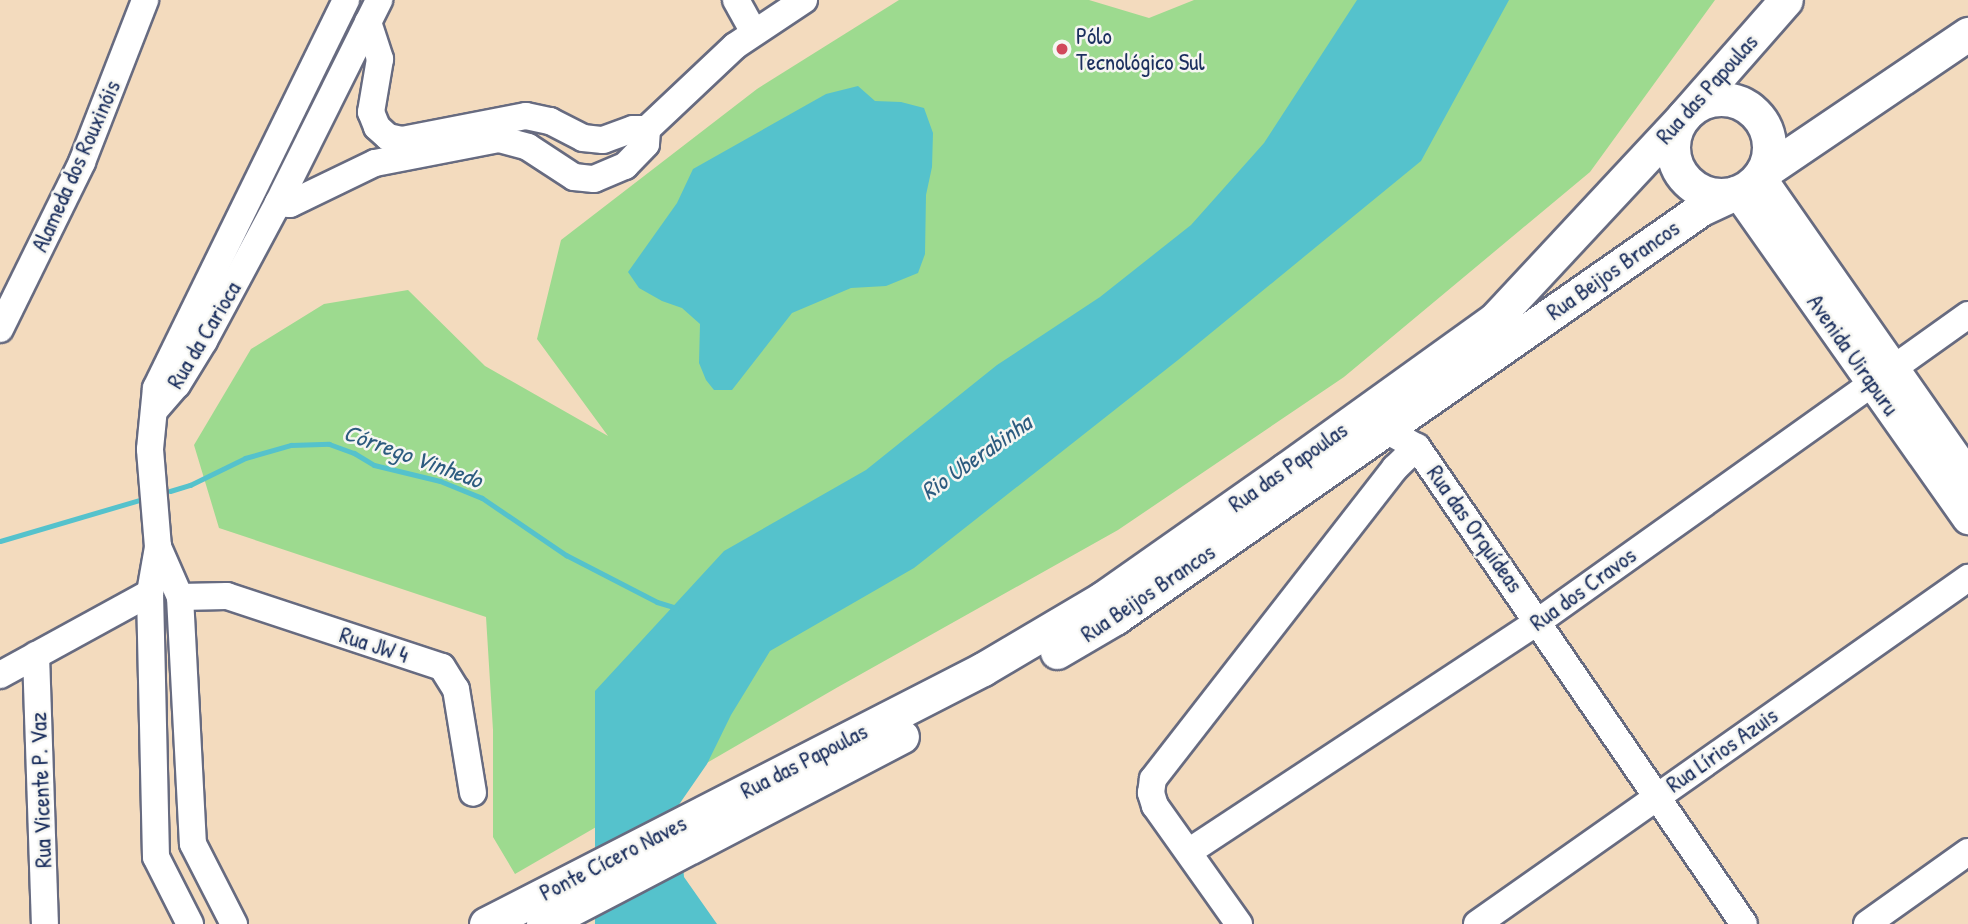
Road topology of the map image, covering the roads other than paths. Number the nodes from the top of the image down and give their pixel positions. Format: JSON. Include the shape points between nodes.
{"nodes":[{"id":1,"x":145,"y":0,"type":"edge"},
{"id":2,"x":346,"y":0,"type":"edge"},
{"id":3,"x":736,"y":0,"type":"edge"},
{"id":4,"x":804,"y":0,"type":"edge"},
{"id":5,"x":1786,"y":0,"type":"edge"},
{"id":6,"x":373,"y":11,"type":"edge"},
{"id":7,"x":754,"y":32,"type":"junction"},
{"id":8,"x":1968,"y":34,"type":"edge"},
{"id":9,"x":1684,"y":116,"type":"junction"},
{"id":10,"x":647,"y":129,"type":"junction"},
{"id":11,"x":443,"y":141,"type":"junction"},
{"id":12,"x":1749,"y":184,"type":"junction"},
{"id":13,"x":278,"y":203,"type":"junction"},
{"id":14,"x":1968,"y":314,"type":"edge"},
{"id":15,"x":0,"y":329,"type":"edge"},
{"id":16,"x":1882,"y":374,"type":"junction"},
{"id":17,"x":154,"y":411,"type":"junction"},
{"id":18,"x":1386,"y":430,"type":"junction"},
{"id":19,"x":1417,"y":447,"type":"junction"},
{"id":20,"x":1968,"y":478,"type":"edge"},
{"id":21,"x":1968,"y":517,"type":"edge"},
{"id":22,"x":158,"y":542,"type":"junction"},
{"id":23,"x":1968,"y":578,"type":"edge"},
{"id":24,"x":150,"y":593,"type":"junction"},
{"id":25,"x":180,"y":597,"type":"junction"},
{"id":26,"x":1539,"y":621,"type":"junction"},
{"id":27,"x":36,"y":655,"type":"junction"},
{"id":28,"x":0,"y":675,"type":"edge"},
{"id":29,"x":186,"y":742,"type":"junction"},
{"id":30,"x":153,"y":749,"type":"junction"},
{"id":31,"x":473,"y":793,"type":"dead end"},
{"id":32,"x":1656,"y":797,"type":"junction"},
{"id":33,"x":188,"y":804,"type":"junction"},
{"id":34,"x":154,"y":810,"type":"junction"},
{"id":35,"x":704,"y":826,"type":"junction"},
{"id":36,"x":1190,"y":851,"type":"junction"},
{"id":37,"x":1968,"y":852,"type":"edge"},
{"id":38,"x":521,"y":917,"type":"edge"},
{"id":39,"x":45,"y":924,"type":"edge"},
{"id":40,"x":190,"y":924,"type":"edge"},
{"id":41,"x":234,"y":924,"type":"edge"},
{"id":42,"x":1240,"y":924,"type":"edge"},
{"id":43,"x":1477,"y":924,"type":"edge"},
{"id":44,"x":1744,"y":924,"type":"edge"},
{"id":45,"x":1867,"y":924,"type":"edge"}],
"edges":[{"from":1,"to":15,"type":"street","name":"Alameda dos Rouxinóis","via":[[82,162]]},
{"from":2,"to":17,"type":"street","name":"Rua da Carioca","via":[[166,362],[156,388]]},
{"from":3,"to":7,"type":"street"},
{"from":4,"to":7,"type":"street"},
{"from":5,"to":9,"type":"main road","name":"Rua das Papoulas"},
{"from":6,"to":11,"type":"street","via":[[380,58],[370,104],[377,127],[402,141]]},
{"from":6,"to":13,"type":"street","name":"Rua da Carioca"},
{"from":7,"to":10,"type":"street","via":[[722,56]]},
{"from":8,"to":12,"type":"main road","name":"Rua Beijos Brancos"},
{"from":9,"to":12,"type":"main road","via":[[1674,142],[1678,170],[1690,184],[1707,193]]},
{"from":9,"to":12,"type":"main road","via":[[1699,104],[1716,99],[1751,109],[1763,122],[1769,158]]},
{"from":9,"to":35,"type":"main road","name":"Rua das Papoulas","via":[[1494,319],[1102,598]]},
{"from":10,"to":11,"type":"street","via":[[593,140],[526,116]]},
{"from":10,"to":11,"type":"street","via":[[646,144],[625,166],[594,179],[565,173],[539,153],[509,141]]},
{"from":11,"to":13,"type":"street","via":[[375,163],[290,204]]},
{"from":12,"to":16,"type":"main road","name":"Avenida Uirapuru"},
{"from":12,"to":18,"type":"main road","name":"Rua Beijos Brancos","via":[[1701,209]]},
{"from":13,"to":17,"type":"street","name":"Rua da Carioca","via":[[204,341],[177,385]]},
{"from":14,"to":16,"type":"street","name":"Rua dos Cravos"},
{"from":16,"to":20,"type":"main road","name":"Avenida Uirapuru"},
{"from":16,"to":21,"type":"main road","name":"Avenida Uirapuru"},
{"from":16,"to":26,"type":"street","name":"Rua dos Cravos"},
{"from":17,"to":22,"type":"street","via":[[150,449]]},
{"from":18,"to":19,"type":"street","name":"Rua das Orquídeas"},
{"from":18,"to":35,"type":"main road","name":"Rua Beijos Brancos","via":[[1115,618],[996,688]]},
{"from":19,"to":26,"type":"street","name":"Rua das Orquídeas"},
{"from":19,"to":36,"type":"street","name":"Rua das Orquídeas","via":[[1395,468],[1153,779],[1155,806]]},
{"from":22,"to":24,"type":"street"},
{"from":22,"to":25,"type":"street"},
{"from":23,"to":32,"type":"street","name":"Rua Lírios Azuis"},
{"from":24,"to":27,"type":"street"},
{"from":24,"to":30,"type":"street"},
{"from":25,"to":29,"type":"street"},
{"from":25,"to":31,"type":"street","name":"Rua JW 4","via":[[227,596],[442,667],[456,689]]},
{"from":26,"to":32,"type":"street","name":"Rua das Orquídeas"},
{"from":26,"to":36,"type":"street","name":"Rua dos Cravos"},
{"from":27,"to":28,"type":"street"},
{"from":27,"to":39,"type":"street","name":"Rua Vicente P. Vaz"},
{"from":29,"to":30,"type":"street","via":[[171,753]]},
{"from":29,"to":33,"type":"street"},
{"from":30,"to":34,"type":"street"},
{"from":32,"to":43,"type":"street","name":"Rua Lírios Azuis"},
{"from":32,"to":44,"type":"street","name":"Rua das Orquídeas"},
{"from":33,"to":34,"type":"street","via":[[170,799]]},
{"from":33,"to":41,"type":"street","via":[[193,844]]},
{"from":34,"to":40,"type":"street","via":[[156,857]]},
{"from":35,"to":38,"type":"main road","name":"Ponte Cícero Naves"},
{"from":36,"to":42,"type":"street"},
{"from":37,"to":45,"type":"street"}]}
